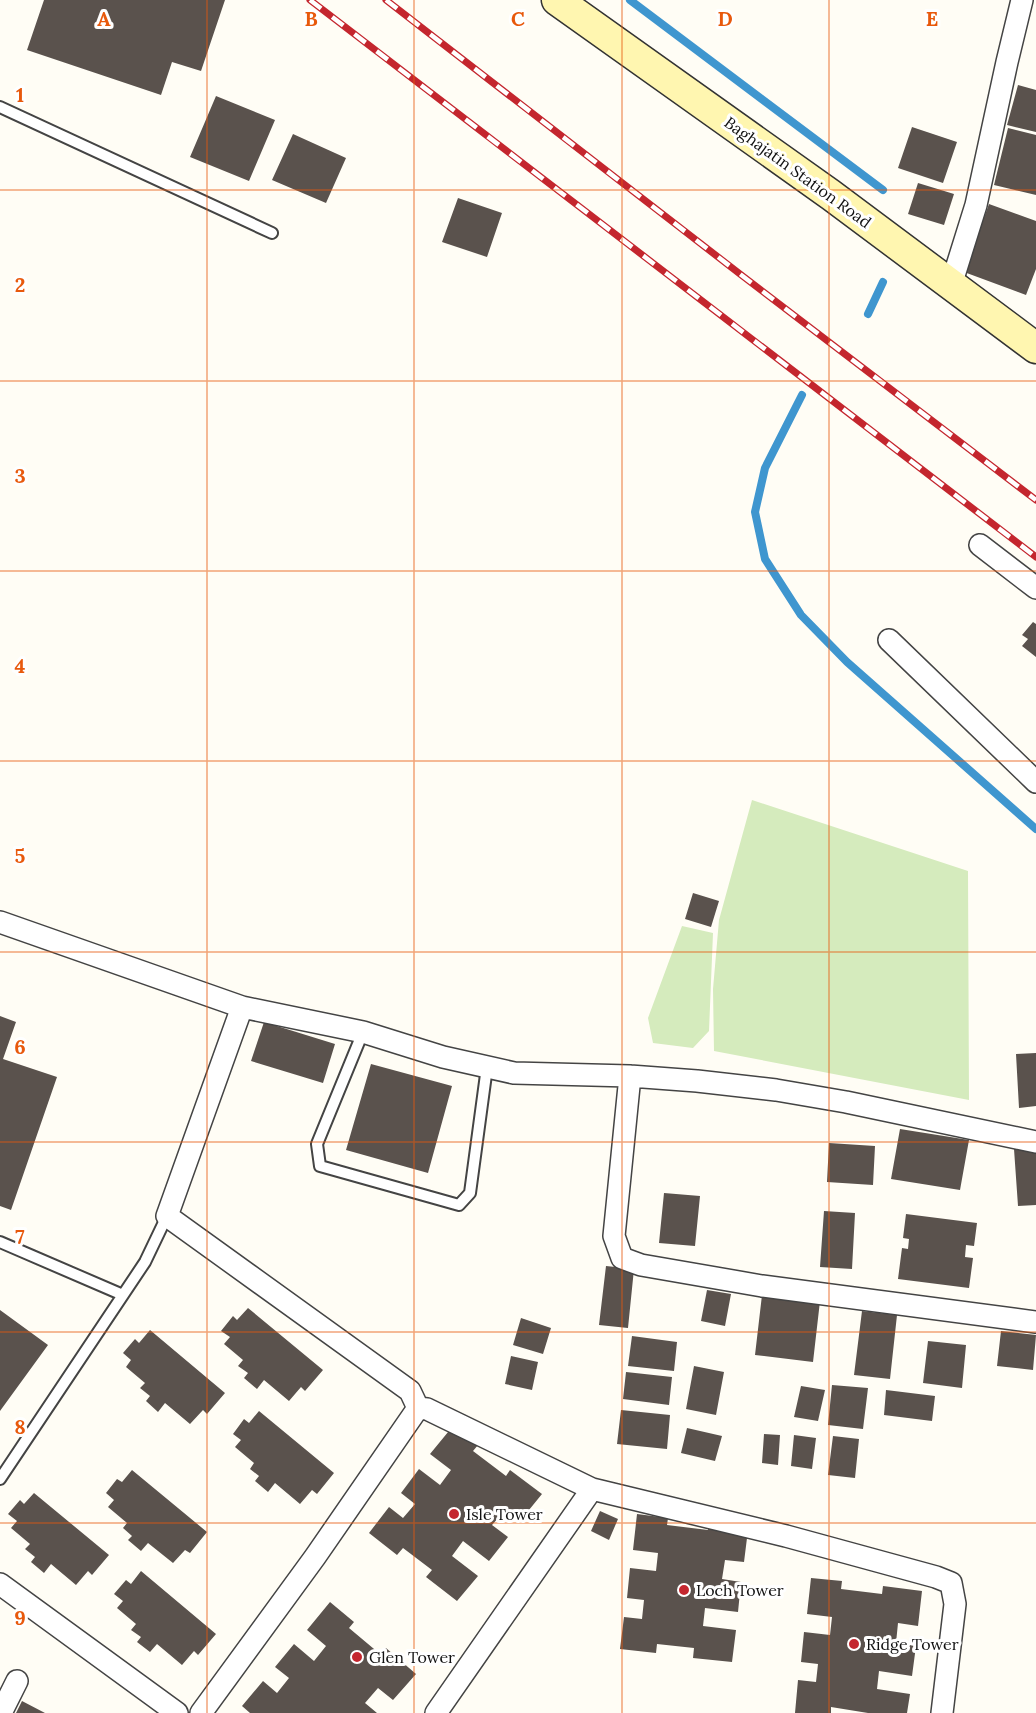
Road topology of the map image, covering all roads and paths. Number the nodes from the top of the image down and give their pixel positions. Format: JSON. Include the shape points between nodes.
{"nodes":[{"id":1,"x":557,"y":0,"type":"edge"},
{"id":2,"x":1022,"y":0,"type":"edge"},
{"id":3,"x":0,"y":107,"type":"edge"},
{"id":4,"x":273,"y":234,"type":"dead end"},
{"id":5,"x":951,"y":285,"type":"junction"},
{"id":6,"x":1036,"y":348,"type":"edge"},
{"id":7,"x":980,"y":545,"type":"dead end"},
{"id":8,"x":1036,"y":588,"type":"edge"},
{"id":9,"x":889,"y":640,"type":"dead end"},
{"id":10,"x":1036,"y":782,"type":"edge"},
{"id":11,"x":0,"y":922,"type":"edge"},
{"id":12,"x":242,"y":1007,"type":"junction"},
{"id":13,"x":363,"y":1032,"type":"junction"},
{"id":14,"x":487,"y":1067,"type":"junction"},
{"id":15,"x":630,"y":1076,"type":"junction"},
{"id":16,"x":1036,"y":1142,"type":"edge"},
{"id":17,"x":167,"y":1216,"type":"junction"},
{"id":18,"x":0,"y":1242,"type":"edge"},
{"id":19,"x":123,"y":1295,"type":"junction"},
{"id":20,"x":1036,"y":1322,"type":"edge"},
{"id":21,"x":418,"y":1408,"type":"junction"},
{"id":22,"x":0,"y":1479,"type":"edge"},
{"id":23,"x":592,"y":1489,"type":"junction"},
{"id":24,"x":0,"y":1584,"type":"edge"},
{"id":25,"x":17,"y":1681,"type":"dead end"},
{"id":26,"x":1,"y":1713,"type":"edge"},
{"id":27,"x":177,"y":1713,"type":"edge"},
{"id":28,"x":201,"y":1713,"type":"edge"},
{"id":29,"x":436,"y":1713,"type":"edge"},
{"id":30,"x":942,"y":1713,"type":"edge"}],
"edges":[{"from":1,"to":5,"type":"street","name":"Baghajatin Station Road"},
{"from":2,"to":5,"type":"street","via":[[976,205]]},
{"from":3,"to":4,"type":"lane"},
{"from":5,"to":6,"type":"street","name":"Baghajatin Station Road"},
{"from":7,"to":8,"type":"street"},
{"from":9,"to":10,"type":"street"},
{"from":11,"to":12,"type":"street"},
{"from":12,"to":13,"type":"street"},
{"from":12,"to":17,"type":"street"},
{"from":13,"to":14,"type":"street"},
{"from":13,"to":14,"type":"lane","via":[[317,1144],[321,1166],[459,1205],[470,1193]]},
{"from":14,"to":15,"type":"street","via":[[514,1073]]},
{"from":15,"to":16,"type":"street","via":[[776,1090]]},
{"from":15,"to":20,"type":"street","via":[[614,1236],[622,1258],[641,1265],[762,1286]]},
{"from":17,"to":19,"type":"lane","via":[[145,1262]]},
{"from":17,"to":21,"type":"street","via":[[410,1391]]},
{"from":18,"to":19,"type":"lane"},
{"from":19,"to":22,"type":"lane"},
{"from":21,"to":23,"type":"street"},
{"from":21,"to":28,"type":"street"},
{"from":23,"to":29,"type":"street"},
{"from":23,"to":30,"type":"street","via":[[786,1536],[951,1583],[955,1604]]},
{"from":24,"to":27,"type":"street"},
{"from":25,"to":26,"type":"street"}]}
